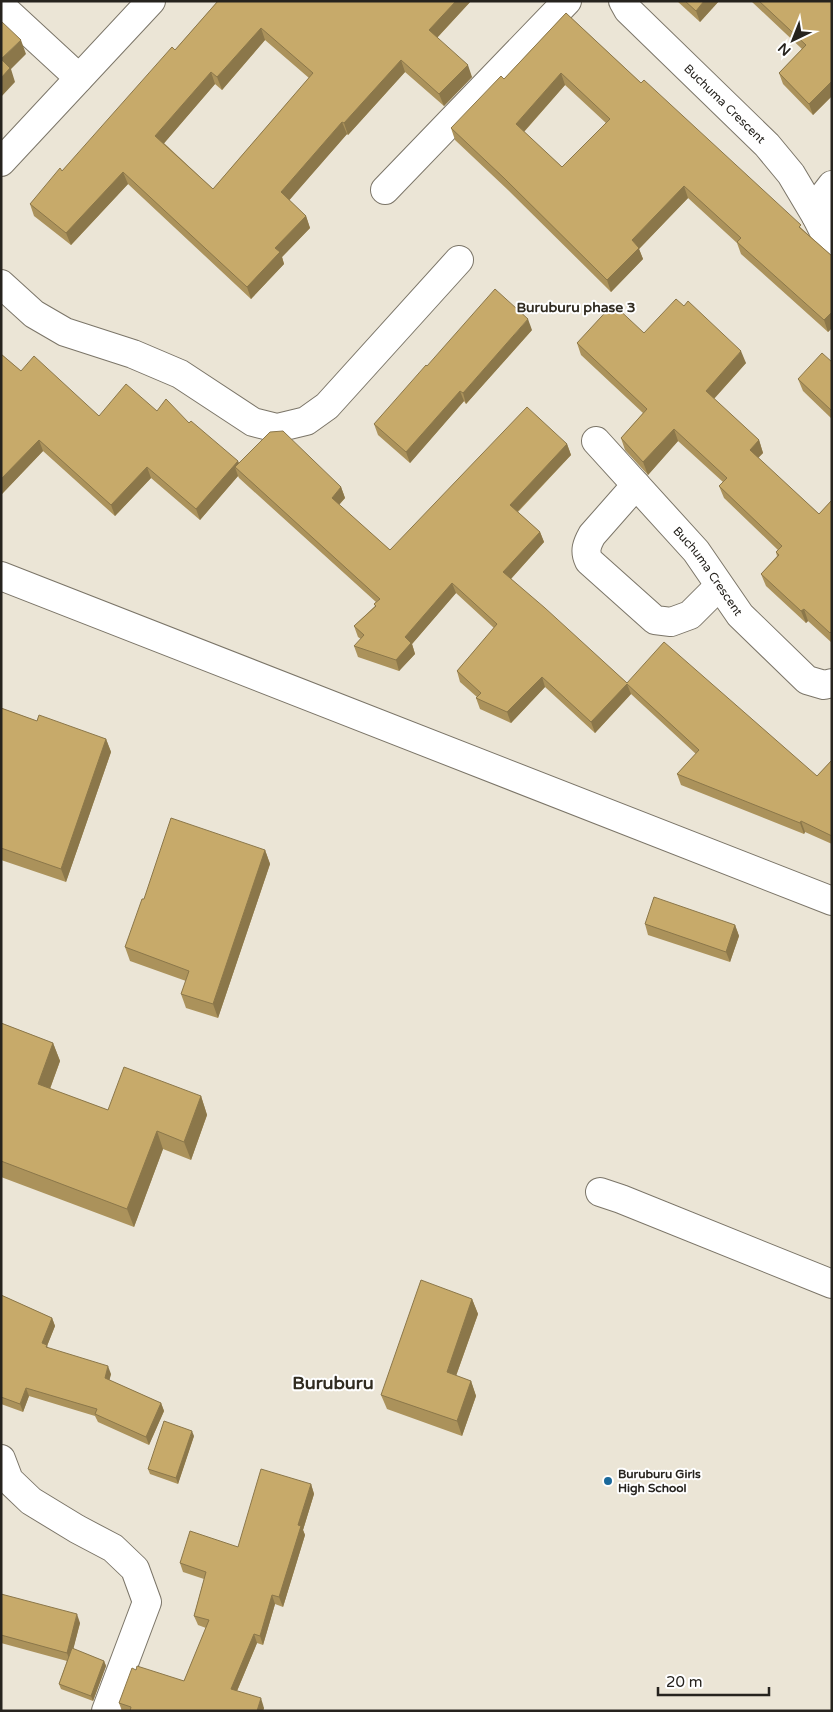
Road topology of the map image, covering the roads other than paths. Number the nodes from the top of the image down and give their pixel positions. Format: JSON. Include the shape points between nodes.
{"nodes":[{"id":1,"x":151,"y":1,"type":"edge"},
{"id":2,"x":567,"y":1,"type":"edge"},
{"id":3,"x":623,"y":1,"type":"edge"},
{"id":4,"x":1,"y":6,"type":"edge"},
{"id":5,"x":78,"y":78,"type":"junction"},
{"id":6,"x":1,"y":162,"type":"edge"},
{"id":7,"x":832,"y":185,"type":"edge"},
{"id":8,"x":385,"y":190,"type":"dead end"},
{"id":9,"x":816,"y":216,"type":"junction"},
{"id":10,"x":832,"y":241,"type":"edge"},
{"id":11,"x":459,"y":260,"type":"dead end"},
{"id":12,"x":1,"y":284,"type":"edge"},
{"id":13,"x":596,"y":441,"type":"dead end"},
{"id":14,"x":636,"y":485,"type":"junction"},
{"id":15,"x":1,"y":576,"type":"edge"},
{"id":16,"x":719,"y":586,"type":"junction"},
{"id":17,"x":832,"y":683,"type":"edge"},
{"id":18,"x":832,"y":901,"type":"edge"},
{"id":19,"x":600,"y":1192,"type":"dead end"},
{"id":20,"x":832,"y":1284,"type":"edge"},
{"id":21,"x":1,"y":1459,"type":"edge"},
{"id":22,"x":106,"y":1711,"type":"edge"}],
"edges":[{"from":1,"to":5,"type":"street"},
{"from":2,"to":8,"type":"street"},
{"from":3,"to":9,"type":"street","name":"Buchuma Crescent","via":[[634,16],[767,145],[791,174]]},
{"from":4,"to":5,"type":"street"},
{"from":5,"to":6,"type":"street"},
{"from":7,"to":9,"type":"street","via":[[822,198]]},
{"from":9,"to":10,"type":"street","name":"Buchuma Crescent"},
{"from":11,"to":12,"type":"street","via":[[327,406],[306,421],[277,428],[253,422],[180,374],[133,354],[65,332],[34,314]]},
{"from":13,"to":14,"type":"street","name":"Buchuma Crescent"},
{"from":14,"to":16,"type":"street","name":"Buchuma Crescent","via":[[696,551]]},
{"from":14,"to":16,"type":"street","via":[[592,535],[587,544],[589,561],[655,620],[670,622],[690,615]]},
{"from":15,"to":18,"type":"street"},
{"from":16,"to":17,"type":"street","name":"Buchuma Crescent","via":[[740,615],[807,680],[824,685]]},
{"from":19,"to":20,"type":"street"},
{"from":21,"to":22,"type":"street","via":[[10,1480],[31,1501],[113,1548],[135,1569],[147,1602]]}]}
